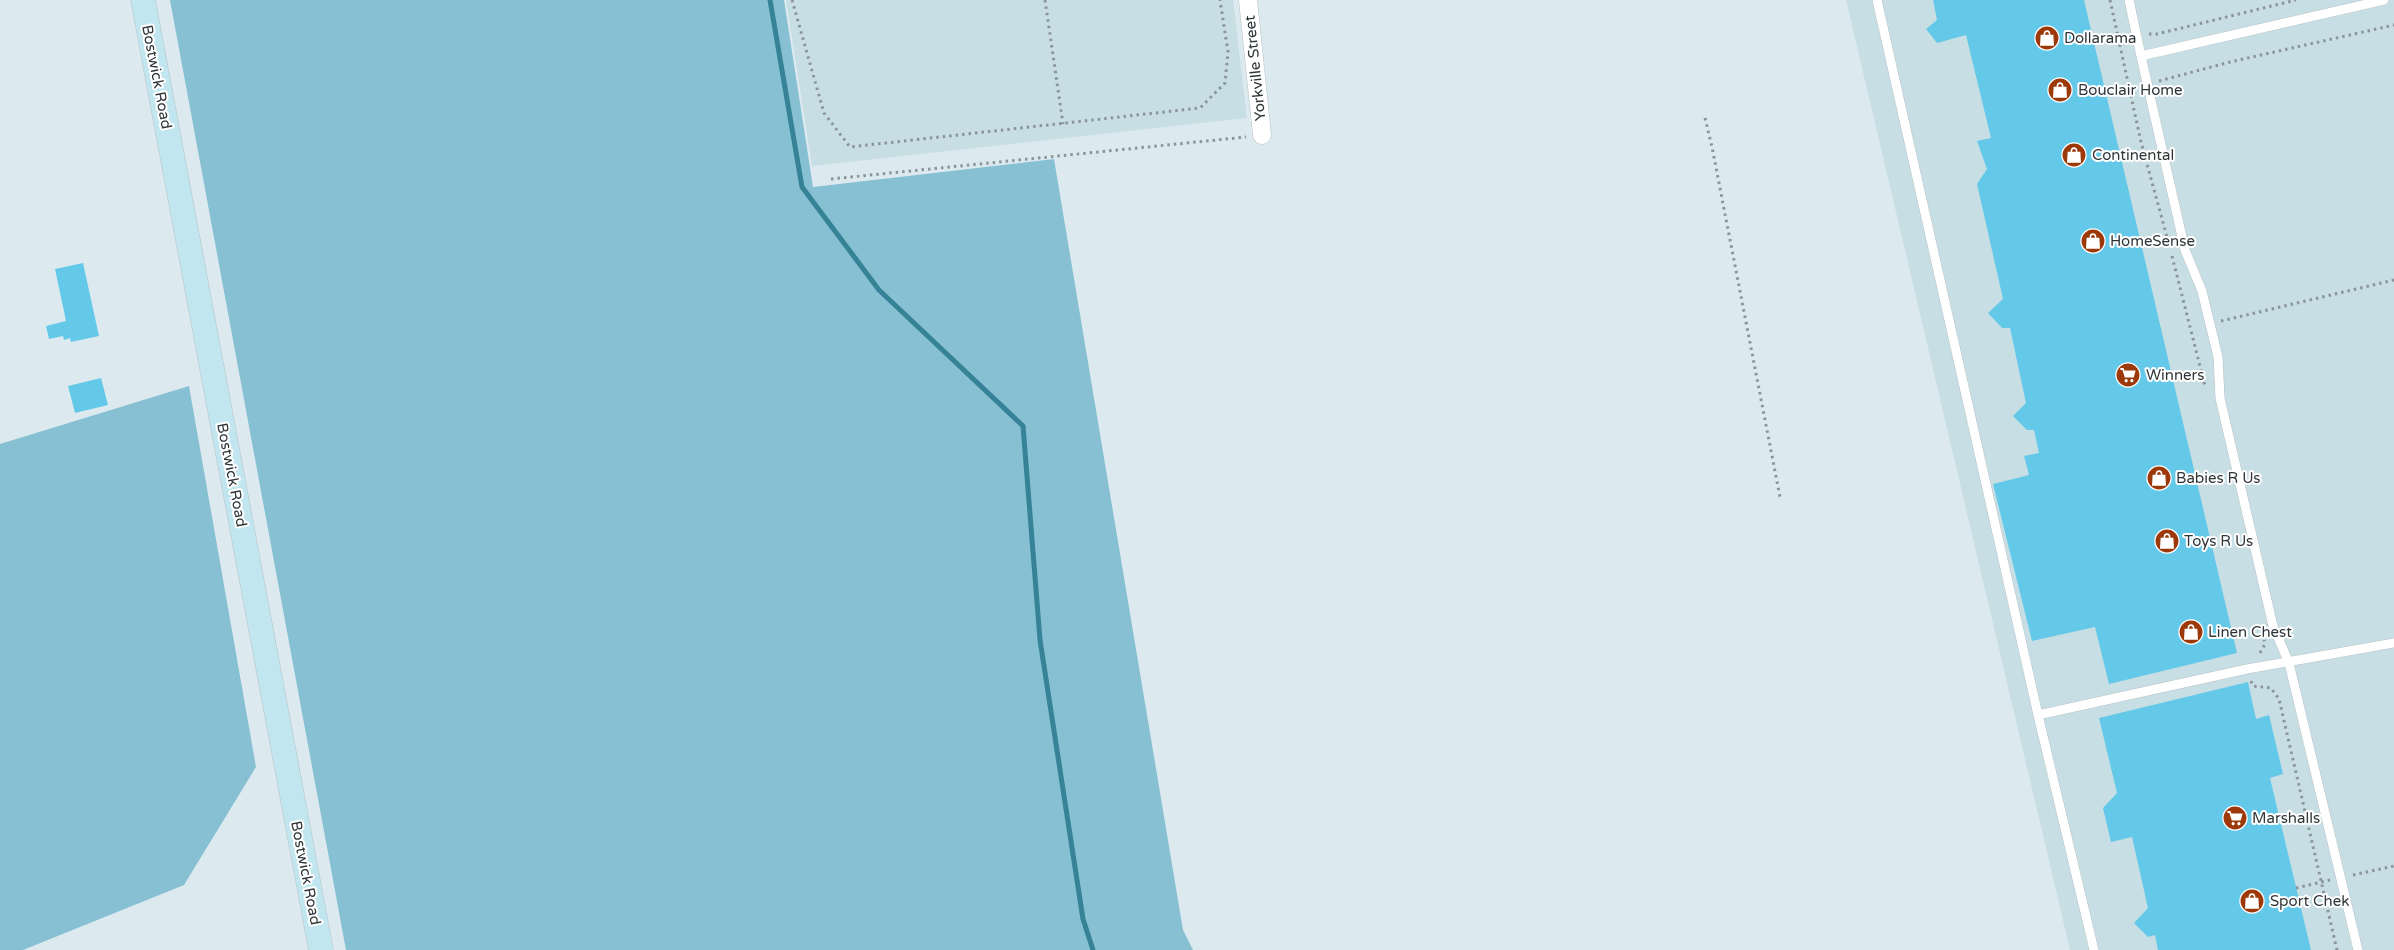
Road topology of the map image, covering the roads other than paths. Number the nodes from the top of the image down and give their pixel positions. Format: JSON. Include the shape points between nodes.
{"nodes":[{"id":1,"x":143,"y":0,"type":"edge"},
{"id":2,"x":1248,"y":0,"type":"edge"},
{"id":3,"x":1877,"y":0,"type":"edge"},
{"id":4,"x":2129,"y":0,"type":"edge"},
{"id":5,"x":2384,"y":0,"type":"edge"},
{"id":6,"x":2141,"y":56,"type":"junction"},
{"id":7,"x":1262,"y":135,"type":"road end"},
{"id":8,"x":2394,"y":644,"type":"edge"},
{"id":9,"x":2290,"y":663,"type":"junction"},
{"id":10,"x":2038,"y":715,"type":"junction"},
{"id":11,"x":321,"y":950,"type":"edge"},
{"id":12,"x":2094,"y":950,"type":"edge"},
{"id":13,"x":2358,"y":950,"type":"edge"}],
"edges":[{"from":1,"to":11,"type":"main road","name":"Bostwick Road"},
{"from":2,"to":7,"type":"street","name":"Yorkville Street"},
{"from":3,"to":10,"type":"lane"},
{"from":4,"to":6,"type":"lane"},
{"from":5,"to":6,"type":"lane"},
{"from":6,"to":9,"type":"lane","via":[[2185,250],[2202,291],[2218,357],[2220,398],[2273,626]]},
{"from":8,"to":9,"type":"lane"},
{"from":9,"to":10,"type":"lane","via":[[2247,669]]},
{"from":9,"to":13,"type":"lane"},
{"from":10,"to":12,"type":"lane"}]}
